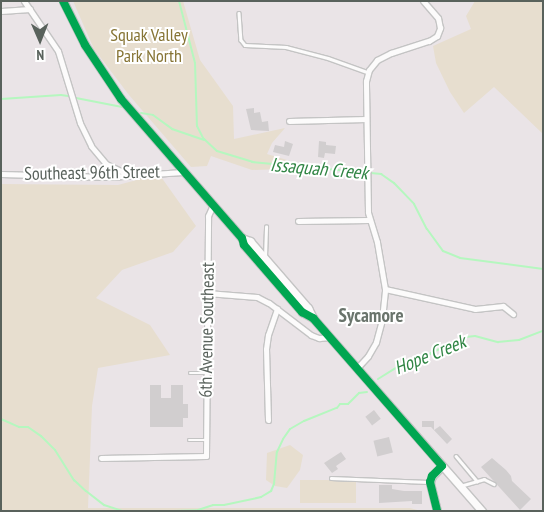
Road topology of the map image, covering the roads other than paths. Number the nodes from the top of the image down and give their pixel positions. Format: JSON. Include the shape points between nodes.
{"nodes":[{"id":1,"x":24,"y":1,"type":"edge"},
{"id":2,"x":63,"y":1,"type":"edge"},
{"id":3,"x":423,"y":1,"type":"edge"},
{"id":4,"x":30,"y":9,"type":"junction"},
{"id":5,"x":1,"y":11,"type":"edge"},
{"id":6,"x":239,"y":13,"type":"dead end"},
{"id":7,"x":368,"y":73,"type":"junction"},
{"id":8,"x":366,"y":119,"type":"junction"},
{"id":9,"x":289,"y":121,"type":"dead end"},
{"id":10,"x":183,"y":172,"type":"junction"},
{"id":11,"x":1,"y":174,"type":"edge"},
{"id":12,"x":127,"y":174,"type":"junction"},
{"id":13,"x":212,"y":205,"type":"junction"},
{"id":14,"x":369,"y":220,"type":"junction"},
{"id":15,"x":298,"y":221,"type":"dead end"},
{"id":16,"x":266,"y":227,"type":"dead end"},
{"id":17,"x":242,"y":238,"type":"junction"},
{"id":18,"x":265,"y":258,"type":"junction"},
{"id":19,"x":276,"y":277,"type":"junction"},
{"id":20,"x":385,"y":289,"type":"junction"},
{"id":21,"x":207,"y":292,"type":"junction"},
{"id":22,"x":277,"y":309,"type":"junction"},
{"id":23,"x":513,"y":314,"type":"dead end"},
{"id":24,"x":330,"y":337,"type":"junction"},
{"id":25,"x":357,"y":368,"type":"junction"},
{"id":26,"x":206,"y":372,"type":"junction"},
{"id":27,"x":190,"y":373,"type":"dead end"},
{"id":28,"x":268,"y":420,"type":"dead end"},
{"id":29,"x":189,"y":440,"type":"dead end"},
{"id":30,"x":206,"y":440,"type":"junction"},
{"id":31,"x":456,"y":456,"type":"dead end"},
{"id":32,"x":101,"y":458,"type":"dead end"},
{"id":33,"x":442,"y":466,"type":"junction"},
{"id":34,"x":331,"y":478,"type":"dead end"},
{"id":35,"x":477,"y":481,"type":"junction"},
{"id":36,"x":430,"y":482,"type":"junction"},
{"id":37,"x":494,"y":484,"type":"dead end"},
{"id":38,"x":460,"y":486,"type":"junction"},
{"id":39,"x":437,"y":511,"type":"edge"},
{"id":40,"x":482,"y":511,"type":"edge"}],
"edges":[{"from":1,"to":4,"type":"street"},
{"from":2,"to":10,"type":"main road","via":[[85,46],[105,77]]},
{"from":3,"to":7,"type":"street","via":[[438,18],[440,28],[437,36],[383,56]]},
{"from":4,"to":5,"type":"street"},
{"from":4,"to":12,"type":"street","via":[[58,51],[80,123],[92,146],[106,164]]},
{"from":6,"to":7,"type":"lane","via":[[244,45],[286,47],[336,60]]},
{"from":7,"to":8,"type":"street"},
{"from":8,"to":9,"type":"street"},
{"from":8,"to":14,"type":"street"},
{"from":10,"to":12,"type":"street","name":"Southeast 96th Street"},
{"from":10,"to":13,"type":"main road"},
{"from":11,"to":12,"type":"street","name":"Southeast 96th Street","via":[[108,177]]},
{"from":13,"to":17,"type":"main road"},
{"from":13,"to":21,"type":"street","name":"6th Avenue Southeast","via":[[208,216]]},
{"from":14,"to":15,"type":"street"},
{"from":14,"to":20,"type":"street","via":[[377,242]]},
{"from":16,"to":18,"type":"lane"},
{"from":17,"to":18,"type":"main road","via":[[250,241]]},
{"from":17,"to":19,"type":"main road","via":[[244,245]]},
{"from":18,"to":19,"type":"main road"},
{"from":19,"to":24,"type":"main road","via":[[308,308],[312,318]]},
{"from":20,"to":23,"type":"street","via":[[475,309],[503,306]]},
{"from":20,"to":25,"type":"street","via":[[376,342]]},
{"from":21,"to":22,"type":"street","via":[[257,297]]},
{"from":21,"to":26,"type":"street","name":"6th Avenue Southeast"},
{"from":22,"to":24,"type":"street","via":[[311,335]]},
{"from":22,"to":28,"type":"street","via":[[266,349]]},
{"from":24,"to":25,"type":"main road"},
{"from":25,"to":33,"type":"main road"},
{"from":26,"to":27,"type":"lane"},
{"from":26,"to":30,"type":"street","name":"6th Avenue Southeast"},
{"from":29,"to":30,"type":"lane"},
{"from":30,"to":32,"type":"street","name":"6th Avenue Southeast","via":[[206,456]]},
{"from":31,"to":35,"type":"lane"},
{"from":33,"to":36,"type":"main road"},
{"from":33,"to":38,"type":"main road"},
{"from":34,"to":36,"type":"lane"},
{"from":35,"to":37,"type":"lane","via":[[484,479]]},
{"from":35,"to":38,"type":"lane"},
{"from":36,"to":39,"type":"main road"},
{"from":38,"to":40,"type":"main road"}]}
